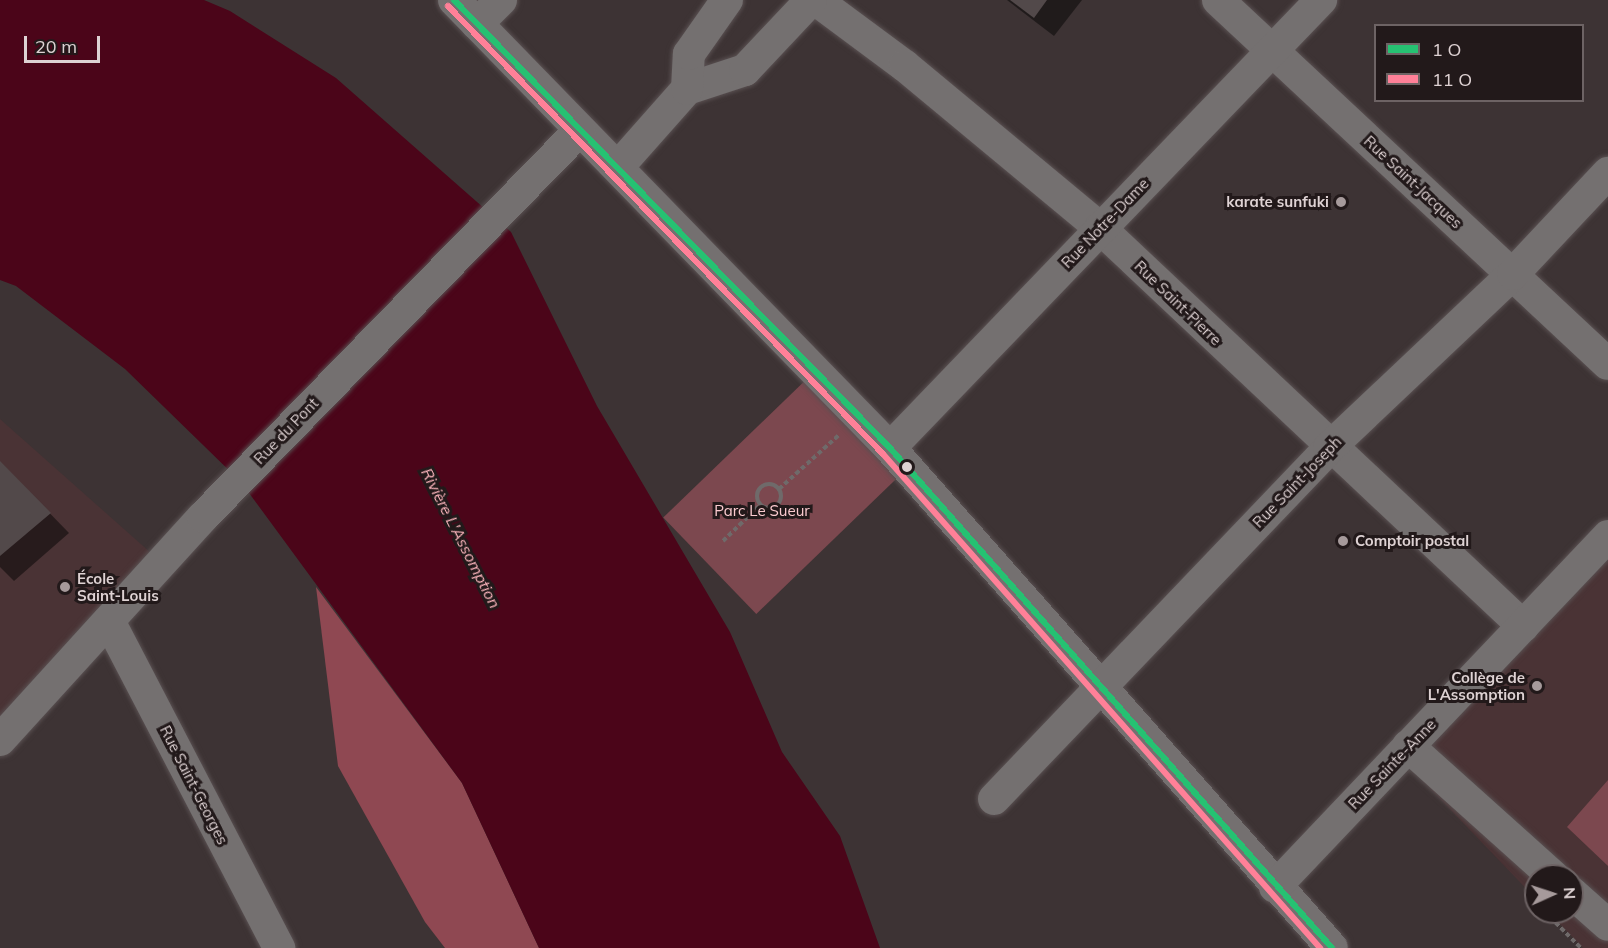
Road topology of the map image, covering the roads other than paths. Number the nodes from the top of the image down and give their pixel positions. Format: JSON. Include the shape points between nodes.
{"nodes":[{"id":1,"x":454,"y":0,"type":"edge"},
{"id":2,"x":501,"y":0,"type":"edge"},
{"id":3,"x":727,"y":0,"type":"edge"},
{"id":4,"x":811,"y":0,"type":"edge"},
{"id":5,"x":816,"y":0,"type":"edge"},
{"id":6,"x":1218,"y":0,"type":"edge"},
{"id":7,"x":1321,"y":0,"type":"edge"},
{"id":8,"x":477,"y":24,"type":"junction"},
{"id":9,"x":1271,"y":50,"type":"junction"},
{"id":10,"x":687,"y":89,"type":"junction"},
{"id":11,"x":580,"y":130,"type":"junction"},
{"id":12,"x":618,"y":167,"type":"junction"},
{"id":13,"x":1608,"y":173,"type":"edge"},
{"id":14,"x":1100,"y":228,"type":"junction"},
{"id":15,"x":1513,"y":274,"type":"junction"},
{"id":16,"x":1608,"y":364,"type":"edge"},
{"id":17,"x":890,"y":448,"type":"junction"},
{"id":18,"x":1329,"y":448,"type":"junction"},
{"id":19,"x":1608,"y":536,"type":"edge"},
{"id":20,"x":109,"y":621,"type":"junction"},
{"id":21,"x":1523,"y":626,"type":"junction"},
{"id":22,"x":1102,"y":689,"type":"junction"},
{"id":23,"x":0,"y":740,"type":"edge"},
{"id":24,"x":1408,"y":746,"type":"junction"},
{"id":25,"x":994,"y":799,"type":"dead end"},
{"id":26,"x":1540,"y":864,"type":"edge"},
{"id":27,"x":1275,"y":887,"type":"junction"},
{"id":28,"x":1584,"y":904,"type":"edge"},
{"id":29,"x":1608,"y":925,"type":"edge"},
{"id":30,"x":279,"y":948,"type":"edge"},
{"id":31,"x":1332,"y":948,"type":"edge"}],
"edges":[{"from":1,"to":8,"type":"street"},
{"from":2,"to":8,"type":"street"},
{"from":3,"to":10,"type":"street","via":[[689,54]]},
{"from":4,"to":10,"type":"street","via":[[745,70]]},
{"from":5,"to":14,"type":"street","name":"Rue Saint-Pierre","via":[[905,66]]},
{"from":6,"to":9,"type":"street","name":"Rue Saint-Jacques"},
{"from":7,"to":9,"type":"street","name":"Rue Notre-Dame"},
{"from":8,"to":11,"type":"street"},
{"from":9,"to":14,"type":"street","name":"Rue Notre-Dame"},
{"from":9,"to":15,"type":"street","name":"Rue Saint-Jacques"},
{"from":10,"to":12,"type":"street"},
{"from":11,"to":12,"type":"street"},
{"from":11,"to":20,"type":"street","name":"Rue du Pont","via":[[540,166],[203,517]]},
{"from":12,"to":17,"type":"street"},
{"from":13,"to":15,"type":"street","name":"Rue Saint-Joseph"},
{"from":14,"to":17,"type":"street","name":"Rue Notre-Dame"},
{"from":14,"to":18,"type":"street","name":"Rue Saint-Pierre"},
{"from":15,"to":16,"type":"street","name":"Rue Saint-Jacques"},
{"from":15,"to":18,"type":"street","name":"Rue Saint-Joseph"},
{"from":17,"to":22,"type":"street"},
{"from":18,"to":21,"type":"street","name":"Rue Saint-Pierre"},
{"from":18,"to":22,"type":"street","name":"Rue Saint-Joseph"},
{"from":19,"to":21,"type":"street","name":"Rue Sainte-Anne"},
{"from":20,"to":23,"type":"street","name":"Rue du Pont"},
{"from":20,"to":30,"type":"street","name":"Rue Saint-Georges"},
{"from":21,"to":24,"type":"street","name":"Rue Sainte-Anne"},
{"from":22,"to":25,"type":"street","name":"Rue Saint-Joseph"},
{"from":22,"to":27,"type":"street"},
{"from":24,"to":26,"type":"street"},
{"from":24,"to":27,"type":"street","name":"Rue Sainte-Anne"},
{"from":27,"to":31,"type":"street"},
{"from":28,"to":29,"type":"street"}]}
